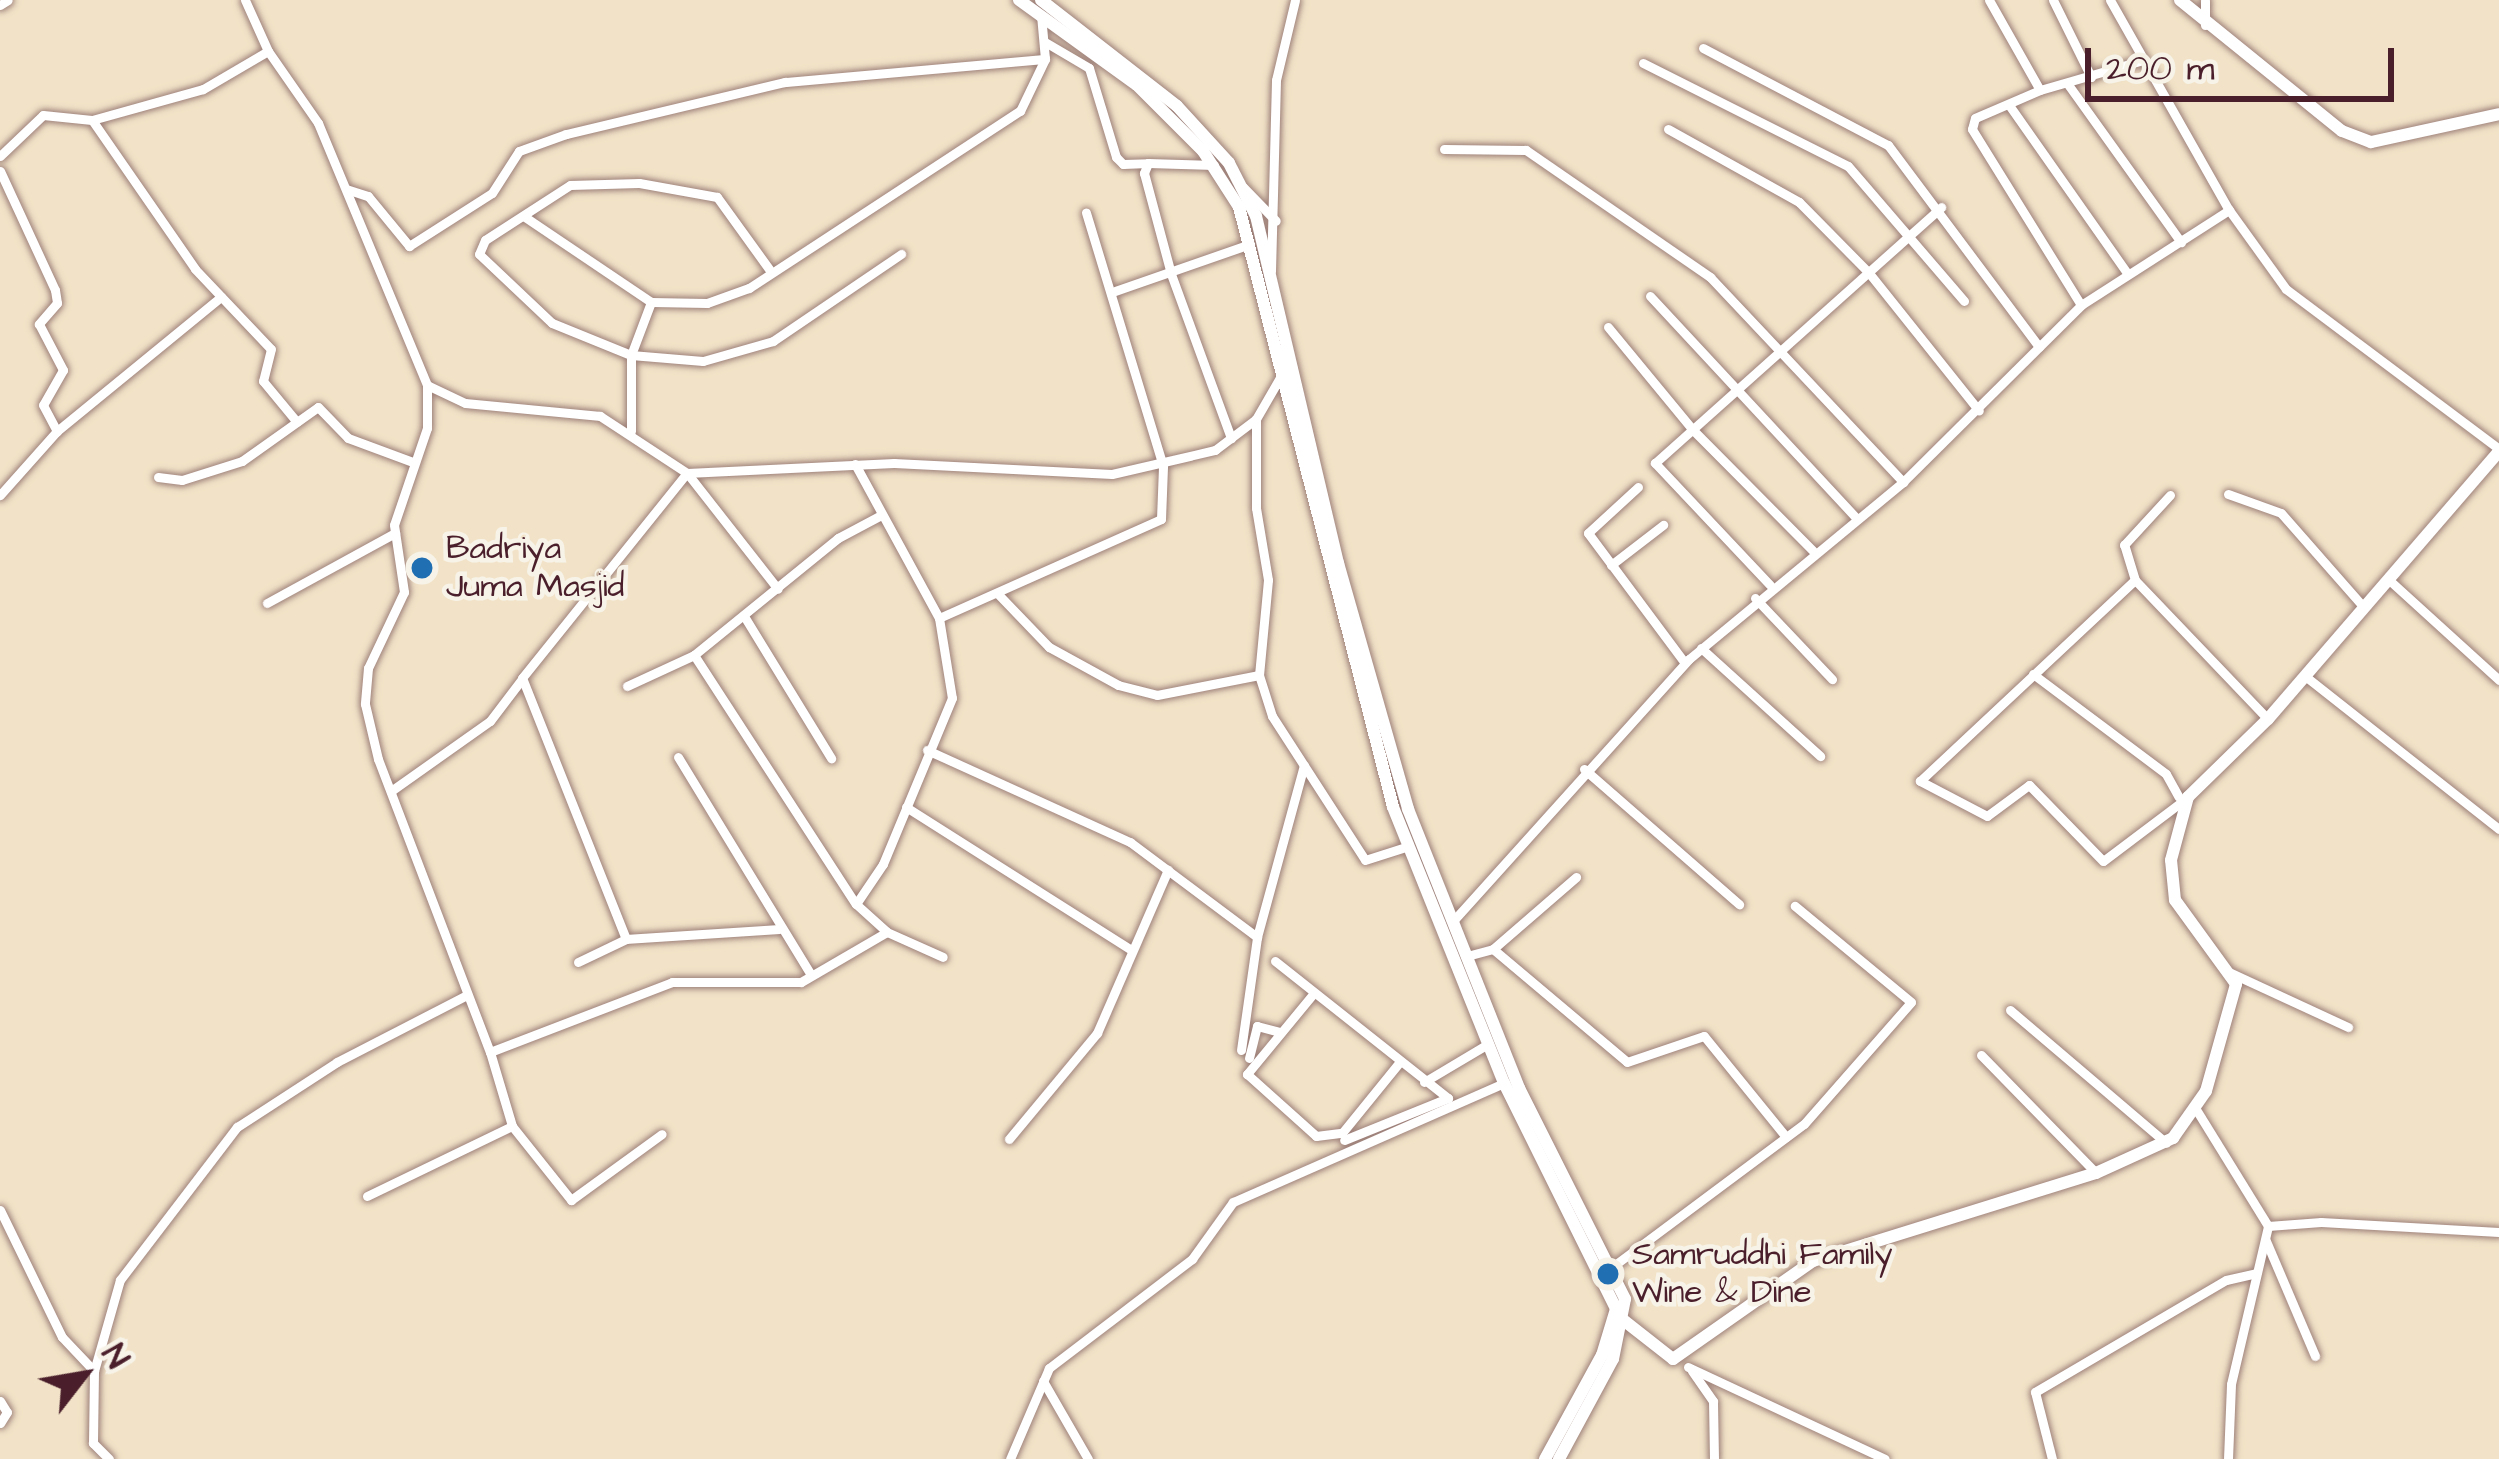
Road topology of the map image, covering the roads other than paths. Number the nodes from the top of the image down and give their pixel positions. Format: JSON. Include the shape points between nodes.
{"nodes":[{"id":1,"x":245,"y":0,"type":"edge"},
{"id":2,"x":1019,"y":0,"type":"edge"},
{"id":3,"x":1295,"y":0,"type":"edge"},
{"id":4,"x":1988,"y":0,"type":"edge"},
{"id":5,"x":2053,"y":0,"type":"edge"},
{"id":6,"x":2110,"y":0,"type":"edge"},
{"id":7,"x":2180,"y":0,"type":"edge"},
{"id":8,"x":2205,"y":0,"type":"edge"},
{"id":9,"x":1047,"y":6,"type":"edge"},
{"id":10,"x":2205,"y":26,"type":"junction"},
{"id":11,"x":1044,"y":41,"type":"junction"},
{"id":12,"x":1703,"y":48,"type":"dead end"},
{"id":13,"x":268,"y":51,"type":"junction"},
{"id":14,"x":1046,"y":59,"type":"junction"},
{"id":15,"x":2140,"y":61,"type":"junction"},
{"id":16,"x":1643,"y":63,"type":"dead end"},
{"id":17,"x":2091,"y":77,"type":"junction"},
{"id":18,"x":2068,"y":83,"type":"junction"},
{"id":19,"x":2040,"y":89,"type":"junction"},
{"id":20,"x":2009,"y":105,"type":"junction"},
{"id":21,"x":2499,"y":114,"type":"edge"},
{"id":22,"x":92,"y":120,"type":"junction"},
{"id":23,"x":1668,"y":129,"type":"dead end"},
{"id":24,"x":1444,"y":149,"type":"dead end"},
{"id":25,"x":0,"y":156,"type":"edge"},
{"id":26,"x":1148,"y":163,"type":"junction"},
{"id":27,"x":1214,"y":165,"type":"junction"},
{"id":28,"x":0,"y":171,"type":"edge"},
{"id":29,"x":1243,"y":187,"type":"junction"},
{"id":30,"x":346,"y":189,"type":"junction"},
{"id":31,"x":1941,"y":207,"type":"junction"},
{"id":32,"x":2229,"y":210,"type":"junction"},
{"id":33,"x":1086,"y":212,"type":"dead end"},
{"id":34,"x":525,"y":217,"type":"junction"},
{"id":35,"x":1278,"y":223,"type":"junction"},
{"id":36,"x":1910,"y":236,"type":"junction"},
{"id":37,"x":2181,"y":242,"type":"junction"},
{"id":38,"x":1250,"y":244,"type":"junction"},
{"id":39,"x":901,"y":254,"type":"dead end"},
{"id":40,"x":770,"y":269,"type":"junction"},
{"id":41,"x":1869,"y":273,"type":"junction"},
{"id":42,"x":2127,"y":273,"type":"junction"},
{"id":43,"x":1171,"y":274,"type":"junction"},
{"id":44,"x":1270,"y":282,"type":"junction"},
{"id":45,"x":1114,"y":291,"type":"junction"},
{"id":46,"x":1650,"y":296,"type":"dead end"},
{"id":47,"x":221,"y":297,"type":"junction"},
{"id":48,"x":1964,"y":301,"type":"dead end"},
{"id":49,"x":650,"y":302,"type":"junction"},
{"id":50,"x":2081,"y":305,"type":"junction"},
{"id":51,"x":1273,"y":326,"type":"junction"},
{"id":52,"x":1608,"y":327,"type":"dead end"},
{"id":53,"x":2039,"y":347,"type":"junction"},
{"id":54,"x":1779,"y":353,"type":"junction"},
{"id":55,"x":631,"y":356,"type":"junction"},
{"id":56,"x":1287,"y":373,"type":"junction"},
{"id":57,"x":427,"y":385,"type":"junction"},
{"id":58,"x":1739,"y":389,"type":"junction"},
{"id":59,"x":1979,"y":411,"type":"junction"},
{"id":60,"x":1256,"y":419,"type":"junction"},
{"id":61,"x":297,"y":422,"type":"junction"},
{"id":62,"x":631,"y":430,"type":"junction"},
{"id":63,"x":1693,"y":430,"type":"junction"},
{"id":64,"x":56,"y":431,"type":"junction"},
{"id":65,"x":1231,"y":438,"type":"junction"},
{"id":66,"x":2499,"y":450,"type":"edge"},
{"id":67,"x":413,"y":462,"type":"junction"},
{"id":68,"x":855,"y":464,"type":"junction"},
{"id":69,"x":1163,"y":466,"type":"junction"},
{"id":70,"x":687,"y":473,"type":"junction"},
{"id":71,"x":158,"y":477,"type":"dead end"},
{"id":72,"x":1903,"y":482,"type":"junction"},
{"id":73,"x":1638,"y":487,"type":"dead end"},
{"id":74,"x":2228,"y":494,"type":"dead end"},
{"id":75,"x":0,"y":495,"type":"edge"},
{"id":76,"x":2170,"y":495,"type":"dead end"},
{"id":77,"x":881,"y":514,"type":"junction"},
{"id":78,"x":1856,"y":518,"type":"junction"},
{"id":79,"x":1663,"y":525,"type":"dead end"},
{"id":80,"x":395,"y":533,"type":"junction"},
{"id":81,"x":1813,"y":551,"type":"junction"},
{"id":82,"x":1611,"y":565,"type":"junction"},
{"id":83,"x":2384,"y":576,"type":"junction"},
{"id":84,"x":2135,"y":580,"type":"junction"},
{"id":85,"x":1770,"y":585,"type":"junction"},
{"id":86,"x":778,"y":590,"type":"junction"},
{"id":87,"x":998,"y":594,"type":"junction"},
{"id":88,"x":1755,"y":598,"type":"junction"},
{"id":89,"x":267,"y":603,"type":"dead end"},
{"id":90,"x":2360,"y":603,"type":"junction"},
{"id":91,"x":744,"y":616,"type":"junction"},
{"id":92,"x":939,"y":618,"type":"junction"},
{"id":93,"x":1701,"y":648,"type":"junction"},
{"id":94,"x":694,"y":656,"type":"junction"},
{"id":95,"x":1685,"y":662,"type":"junction"},
{"id":96,"x":2033,"y":674,"type":"junction"},
{"id":97,"x":1259,"y":676,"type":"junction"},
{"id":98,"x":2306,"y":676,"type":"junction"},
{"id":99,"x":522,"y":678,"type":"junction"},
{"id":100,"x":1832,"y":679,"type":"dead end"},
{"id":101,"x":2499,"y":680,"type":"edge"},
{"id":102,"x":627,"y":686,"type":"dead end"},
{"id":103,"x":2268,"y":719,"type":"junction"},
{"id":104,"x":927,"y":750,"type":"junction"},
{"id":105,"x":1820,"y":756,"type":"dead end"},
{"id":106,"x":678,"y":757,"type":"dead end"},
{"id":107,"x":831,"y":758,"type":"dead end"},
{"id":108,"x":1304,"y":765,"type":"junction"},
{"id":109,"x":1584,"y":769,"type":"junction"},
{"id":110,"x":391,"y":791,"type":"junction"},
{"id":111,"x":2183,"y":796,"type":"junction"},
{"id":112,"x":906,"y":807,"type":"junction"},
{"id":113,"x":2499,"y":829,"type":"edge"},
{"id":114,"x":1409,"y":847,"type":"junction"},
{"id":115,"x":1424,"y":868,"type":"junction"},
{"id":116,"x":1168,"y":870,"type":"junction"},
{"id":117,"x":1576,"y":877,"type":"dead end"},
{"id":118,"x":856,"y":904,"type":"junction"},
{"id":119,"x":1739,"y":904,"type":"dead end"},
{"id":120,"x":1795,"y":906,"type":"dead end"},
{"id":121,"x":1453,"y":922,"type":"junction"},
{"id":122,"x":779,"y":929,"type":"junction"},
{"id":123,"x":886,"y":932,"type":"junction"},
{"id":124,"x":1257,"y":937,"type":"junction"},
{"id":125,"x":626,"y":939,"type":"junction"},
{"id":126,"x":1493,"y":949,"type":"junction"},
{"id":127,"x":1131,"y":950,"type":"junction"},
{"id":128,"x":1467,"y":956,"type":"junction"},
{"id":129,"x":943,"y":957,"type":"dead end"},
{"id":130,"x":578,"y":962,"type":"dead end"},
{"id":131,"x":1275,"y":962,"type":"dead end"},
{"id":132,"x":2231,"y":973,"type":"junction"},
{"id":133,"x":811,"y":975,"type":"junction"},
{"id":134,"x":1313,"y":994,"type":"junction"},
{"id":135,"x":467,"y":995,"type":"junction"},
{"id":136,"x":1479,"y":1004,"type":"junction"},
{"id":137,"x":2010,"y":1010,"type":"dead end"},
{"id":138,"x":2348,"y":1027,"type":"dead end"},
{"id":139,"x":1280,"y":1032,"type":"junction"},
{"id":140,"x":1488,"y":1045,"type":"junction"},
{"id":141,"x":490,"y":1052,"type":"junction"},
{"id":142,"x":1981,"y":1055,"type":"dead end"},
{"id":143,"x":1398,"y":1064,"type":"junction"},
{"id":144,"x":1424,"y":1082,"type":"junction"},
{"id":145,"x":1504,"y":1083,"type":"junction"},
{"id":146,"x":2197,"y":1111,"type":"junction"},
{"id":147,"x":512,"y":1126,"type":"junction"},
{"id":148,"x":662,"y":1134,"type":"dead end"},
{"id":149,"x":1786,"y":1137,"type":"junction"},
{"id":150,"x":1009,"y":1139,"type":"dead end"},
{"id":151,"x":1344,"y":1140,"type":"dead end"},
{"id":152,"x":2166,"y":1143,"type":"junction"},
{"id":153,"x":2096,"y":1173,"type":"junction"},
{"id":154,"x":367,"y":1196,"type":"dead end"},
{"id":155,"x":0,"y":1210,"type":"edge"},
{"id":156,"x":2268,"y":1226,"type":"junction"},
{"id":157,"x":2499,"y":1232,"type":"edge"},
{"id":158,"x":2266,"y":1241,"type":"junction"},
{"id":159,"x":1607,"y":1271,"type":"junction"},
{"id":160,"x":2256,"y":1273,"type":"junction"},
{"id":161,"x":1621,"y":1319,"type":"junction"},
{"id":162,"x":2315,"y":1356,"type":"dead end"},
{"id":163,"x":1673,"y":1359,"type":"junction"},
{"id":164,"x":1688,"y":1367,"type":"junction"},
{"id":165,"x":94,"y":1371,"type":"junction"},
{"id":166,"x":1043,"y":1381,"type":"junction"},
{"id":167,"x":0,"y":1401,"type":"edge"},
{"id":168,"x":0,"y":1423,"type":"edge"},
{"id":169,"x":109,"y":1459,"type":"edge"},
{"id":170,"x":1010,"y":1459,"type":"edge"},
{"id":171,"x":1088,"y":1459,"type":"edge"},
{"id":172,"x":1546,"y":1459,"type":"edge"},
{"id":173,"x":1559,"y":1459,"type":"edge"},
{"id":174,"x":1714,"y":1459,"type":"edge"},
{"id":175,"x":1885,"y":1459,"type":"edge"},
{"id":176,"x":2052,"y":1459,"type":"edge"},
{"id":177,"x":2228,"y":1459,"type":"edge"}],
"edges":[{"from":1,"to":13,"type":"street"},
{"from":2,"to":9,"type":"main road"},
{"from":3,"to":35,"type":"street","via":[[1270,152]]},
{"from":4,"to":19,"type":"street"},
{"from":5,"to":17,"type":"street"},
{"from":6,"to":15,"type":"street"},
{"from":7,"to":10,"type":"main road"},
{"from":8,"to":10,"type":"street"},
{"from":9,"to":11,"type":"street"},
{"from":9,"to":27,"type":"main road"},
{"from":9,"to":29,"type":"main road","via":[[1163,93]]},
{"from":10,"to":21,"type":"main road","via":[[2342,131],[2372,142]]},
{"from":11,"to":14,"type":"street"},
{"from":11,"to":26,"type":"street","via":[[1089,68],[1116,157]]},
{"from":12,"to":31,"type":"street","via":[[1888,145]]},
{"from":13,"to":22,"type":"street","via":[[203,89]]},
{"from":13,"to":30,"type":"street","via":[[318,123]]},
{"from":14,"to":30,"type":"street","via":[[785,82],[566,134],[519,152],[493,193],[409,246],[368,196]]},
{"from":14,"to":40,"type":"street","via":[[1020,111]]},
{"from":15,"to":17,"type":"street"},
{"from":15,"to":32,"type":"street"},
{"from":16,"to":36,"type":"street","via":[[1848,166]]},
{"from":17,"to":18,"type":"street"},
{"from":18,"to":19,"type":"street"},
{"from":18,"to":37,"type":"street"},
{"from":19,"to":20,"type":"street"},
{"from":20,"to":42,"type":"street"},
{"from":20,"to":50,"type":"street","via":[[1975,118],[1972,129]]},
{"from":22,"to":25,"type":"street","via":[[43,116]]},
{"from":22,"to":47,"type":"street"},
{"from":23,"to":41,"type":"street","via":[[1799,202]]},
{"from":24,"to":54,"type":"street","via":[[1526,150],[1710,277]]},
{"from":26,"to":27,"type":"street"},
{"from":26,"to":43,"type":"street","via":[[1147,196]]},
{"from":27,"to":38,"type":"main road"},
{"from":28,"to":64,"type":"street","via":[[55,290],[57,303],[39,324],[63,370],[43,405]]},
{"from":29,"to":35,"type":"street"},
{"from":29,"to":44,"type":"main road"},
{"from":30,"to":57,"type":"street"},
{"from":31,"to":36,"type":"street"},
{"from":31,"to":53,"type":"street"},
{"from":32,"to":37,"type":"street"},
{"from":32,"to":66,"type":"street","via":[[2286,289]]},
{"from":33,"to":45,"type":"street"},
{"from":34,"to":40,"type":"street","via":[[570,185],[597,182],[717,197]]},
{"from":34,"to":49,"type":"street"},
{"from":34,"to":55,"type":"street","via":[[485,240],[484,266],[552,323]]},
{"from":35,"to":44,"type":"street"},
{"from":36,"to":41,"type":"street"},
{"from":36,"to":48,"type":"street"},
{"from":37,"to":42,"type":"street"},
{"from":38,"to":43,"type":"street"},
{"from":38,"to":51,"type":"main road"},
{"from":39,"to":55,"type":"street","via":[[740,355]]},
{"from":40,"to":49,"type":"street","via":[[748,288],[707,303]]},
{"from":41,"to":54,"type":"street"},
{"from":41,"to":59,"type":"street"},
{"from":42,"to":50,"type":"street"},
{"from":43,"to":45,"type":"street"},
{"from":43,"to":65,"type":"street"},
{"from":44,"to":51,"type":"main road"},
{"from":45,"to":69,"type":"street"},
{"from":46,"to":58,"type":"street"},
{"from":47,"to":61,"type":"street","via":[[272,350],[263,381]]},
{"from":47,"to":64,"type":"street","via":[[168,348],[104,387]]},
{"from":49,"to":55,"type":"street"},
{"from":50,"to":53,"type":"street"},
{"from":51,"to":56,"type":"main road"},
{"from":52,"to":63,"type":"street"},
{"from":53,"to":59,"type":"street"},
{"from":54,"to":58,"type":"street"},
{"from":54,"to":72,"type":"street"},
{"from":55,"to":62,"type":"street"},
{"from":56,"to":60,"type":"street"},
{"from":56,"to":114,"type":"main road","via":[[1351,665]]},
{"from":56,"to":115,"type":"main road"},
{"from":57,"to":62,"type":"street","via":[[465,403],[600,416]]},
{"from":57,"to":67,"type":"street","via":[[427,428]]},
{"from":58,"to":63,"type":"street"},
{"from":58,"to":78,"type":"street"},
{"from":59,"to":72,"type":"street"},
{"from":60,"to":65,"type":"street"},
{"from":60,"to":97,"type":"street","via":[[1256,508],[1268,580]]},
{"from":61,"to":67,"type":"street","via":[[318,407],[348,439],[383,445]]},
{"from":61,"to":71,"type":"street","via":[[242,461],[182,480]]},
{"from":62,"to":70,"type":"street"},
{"from":63,"to":81,"type":"street"},
{"from":63,"to":85,"type":"street","via":[[1655,464]]},
{"from":64,"to":75,"type":"street"},
{"from":65,"to":69,"type":"street"},
{"from":66,"to":83,"type":"main road"},
{"from":67,"to":80,"type":"street"},
{"from":68,"to":69,"type":"street","via":[[1112,474]]},
{"from":68,"to":70,"type":"street"},
{"from":68,"to":77,"type":"street"},
{"from":69,"to":87,"type":"street","via":[[1161,519]]},
{"from":70,"to":86,"type":"street"},
{"from":70,"to":99,"type":"street"},
{"from":72,"to":78,"type":"street"},
{"from":73,"to":82,"type":"street","via":[[1588,530]]},
{"from":74,"to":90,"type":"street","via":[[2281,513]]},
{"from":76,"to":84,"type":"street","via":[[2123,545]]},
{"from":77,"to":86,"type":"street"},
{"from":77,"to":92,"type":"street"},
{"from":78,"to":81,"type":"street"},
{"from":79,"to":82,"type":"street"},
{"from":80,"to":89,"type":"street"},
{"from":80,"to":110,"type":"street","via":[[404,592],[368,668],[365,704]]},
{"from":81,"to":85,"type":"street"},
{"from":82,"to":95,"type":"street"},
{"from":83,"to":90,"type":"main road"},
{"from":83,"to":101,"type":"street"},
{"from":84,"to":96,"type":"street"},
{"from":84,"to":103,"type":"street"},
{"from":85,"to":88,"type":"street"},
{"from":86,"to":91,"type":"street"},
{"from":87,"to":92,"type":"street"},
{"from":87,"to":97,"type":"street","via":[[1049,647],[1118,685],[1157,695]]},
{"from":88,"to":93,"type":"street"},
{"from":88,"to":100,"type":"street"},
{"from":90,"to":98,"type":"main road"},
{"from":91,"to":94,"type":"street"},
{"from":91,"to":107,"type":"street"},
{"from":92,"to":104,"type":"street","via":[[952,698]]},
{"from":93,"to":95,"type":"street"},
{"from":93,"to":105,"type":"street"},
{"from":94,"to":102,"type":"street"},
{"from":94,"to":118,"type":"street"},
{"from":95,"to":109,"type":"street"},
{"from":96,"to":111,"type":"street","via":[[2167,774]]},
{"from":96,"to":111,"type":"street","via":[[1925,774],[1925,788],[1987,816],[2029,785],[2103,861]]},
{"from":97,"to":108,"type":"street","via":[[1272,716]]},
{"from":98,"to":103,"type":"main road"},
{"from":98,"to":113,"type":"street"},
{"from":99,"to":110,"type":"street","via":[[490,721]]},
{"from":99,"to":125,"type":"street"},
{"from":103,"to":111,"type":"main road"},
{"from":104,"to":112,"type":"street"},
{"from":104,"to":116,"type":"street","via":[[1130,842]]},
{"from":106,"to":122,"type":"street"},
{"from":108,"to":114,"type":"street","via":[[1365,860]]},
{"from":108,"to":124,"type":"street"},
{"from":109,"to":119,"type":"street"},
{"from":109,"to":121,"type":"street"},
{"from":110,"to":135,"type":"street"},
{"from":111,"to":132,"type":"main road","via":[[2169,877],[2192,933]]},
{"from":112,"to":118,"type":"street"},
{"from":112,"to":127,"type":"street"},
{"from":114,"to":115,"type":"main road"},
{"from":115,"to":121,"type":"main road"},
{"from":115,"to":136,"type":"main road"},
{"from":116,"to":124,"type":"street"},
{"from":116,"to":127,"type":"street"},
{"from":117,"to":126,"type":"street"},
{"from":118,"to":123,"type":"street"},
{"from":120,"to":149,"type":"street","via":[[1911,1002]]},
{"from":121,"to":128,"type":"main road"},
{"from":122,"to":125,"type":"street"},
{"from":122,"to":133,"type":"street"},
{"from":123,"to":129,"type":"street"},
{"from":123,"to":133,"type":"street"},
{"from":124,"to":139,"type":"street","via":[[1245,1054],[1257,1026]]},
{"from":125,"to":130,"type":"street"},
{"from":126,"to":128,"type":"street"},
{"from":126,"to":149,"type":"street","via":[[1627,1062],[1704,1036]]},
{"from":127,"to":150,"type":"street","via":[[1097,1033]]},
{"from":128,"to":136,"type":"main road"},
{"from":131,"to":134,"type":"street"},
{"from":132,"to":138,"type":"street"},
{"from":132,"to":146,"type":"main road","via":[[2236,984]]},
{"from":133,"to":141,"type":"street","via":[[778,983],[671,982]]},
{"from":134,"to":139,"type":"street"},
{"from":134,"to":143,"type":"street"},
{"from":135,"to":141,"type":"street"},
{"from":135,"to":165,"type":"street","via":[[338,1062],[237,1127],[120,1280]]},
{"from":136,"to":140,"type":"main road"},
{"from":136,"to":159,"type":"main road"},
{"from":137,"to":152,"type":"street"},
{"from":139,"to":143,"type":"street","via":[[1247,1074],[1321,1137],[1342,1133]]},
{"from":140,"to":144,"type":"street"},
{"from":140,"to":145,"type":"main road"},
{"from":141,"to":147,"type":"street"},
{"from":142,"to":153,"type":"street"},
{"from":143,"to":144,"type":"street"},
{"from":144,"to":151,"type":"street","via":[[1448,1098]]},
{"from":145,"to":159,"type":"main road"},
{"from":145,"to":166,"type":"street","via":[[1233,1202],[1192,1259],[1049,1368]]},
{"from":146,"to":152,"type":"main road"},
{"from":146,"to":156,"type":"street"},
{"from":147,"to":148,"type":"street","via":[[571,1200]]},
{"from":147,"to":154,"type":"street"},
{"from":149,"to":159,"type":"street"},
{"from":152,"to":153,"type":"main road"},
{"from":153,"to":163,"type":"main road","via":[[1814,1261]]},
{"from":155,"to":165,"type":"street","via":[[62,1337]]},
{"from":156,"to":157,"type":"street"},
{"from":156,"to":158,"type":"street"},
{"from":158,"to":160,"type":"street"},
{"from":158,"to":162,"type":"street"},
{"from":159,"to":161,"type":"main road"},
{"from":160,"to":176,"type":"street","via":[[2226,1280],[2035,1391]]},
{"from":160,"to":177,"type":"street","via":[[2230,1384]]},
{"from":161,"to":163,"type":"main road"},
{"from":161,"to":172,"type":"main road"},
{"from":161,"to":173,"type":"main road"},
{"from":163,"to":164,"type":"street"},
{"from":164,"to":174,"type":"street","via":[[1713,1401]]},
{"from":164,"to":175,"type":"street"},
{"from":165,"to":169,"type":"street","via":[[93,1443]]},
{"from":166,"to":170,"type":"street"},
{"from":166,"to":171,"type":"street"},
{"from":167,"to":168,"type":"street","via":[[7,1412]]}]}
